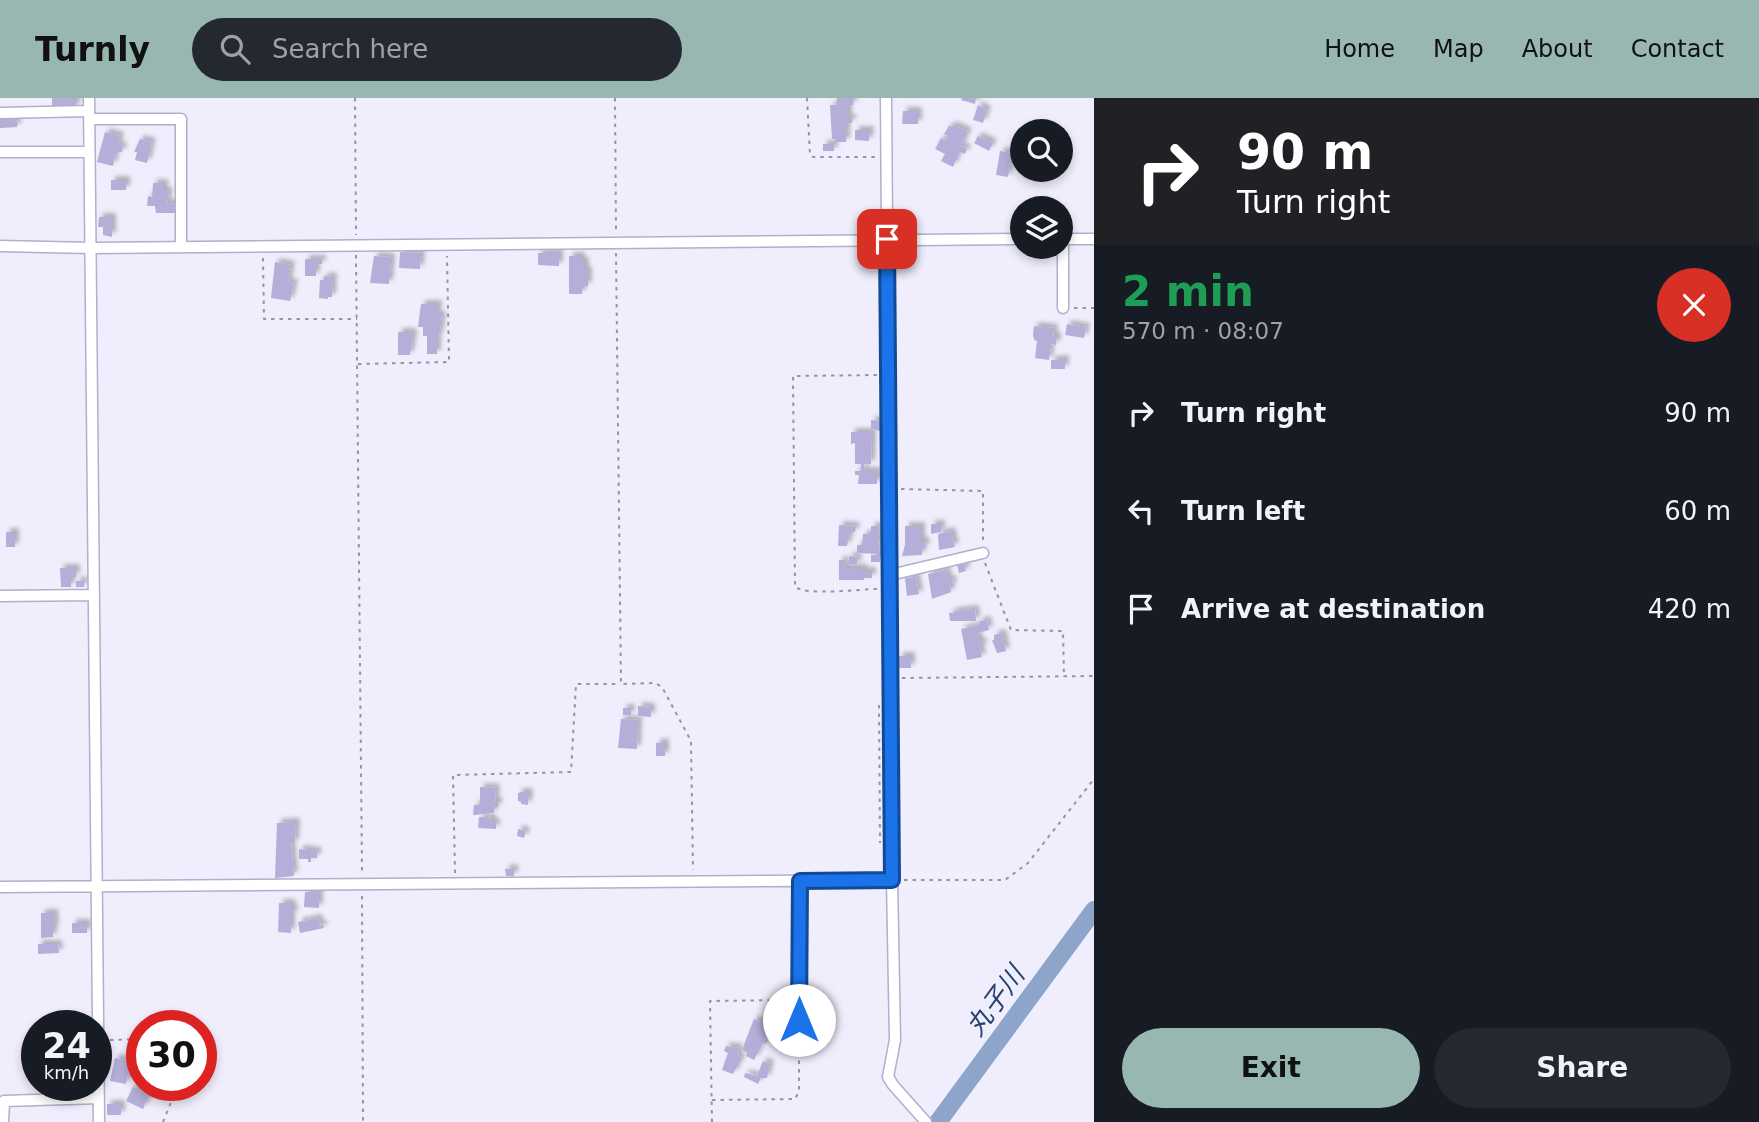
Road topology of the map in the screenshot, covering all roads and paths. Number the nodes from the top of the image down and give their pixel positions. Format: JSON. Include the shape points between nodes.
{"nodes":[{"id":1,"x":89,"y":98,"type":"edge"},
{"id":2,"x":355,"y":98,"type":"edge"},
{"id":3,"x":615,"y":98,"type":"edge"},
{"id":4,"x":807,"y":98,"type":"edge"},
{"id":5,"x":886,"y":98,"type":"edge"},
{"id":6,"x":0,"y":113,"type":"edge"},
{"id":7,"x":89,"y":115,"type":"junction"},
{"id":8,"x":0,"y":152,"type":"edge"},
{"id":9,"x":89,"y":152,"type":"junction"},
{"id":10,"x":886,"y":157,"type":"junction"},
{"id":11,"x":887,"y":239,"type":"junction"},
{"id":12,"x":1010,"y":239,"type":"edge"},
{"id":13,"x":1073,"y":239,"type":"edge"},
{"id":14,"x":1094,"y":239,"type":"edge"},
{"id":15,"x":616,"y":243,"type":"junction"},
{"id":16,"x":447,"y":245,"type":"junction"},
{"id":17,"x":0,"y":246,"type":"edge"},
{"id":18,"x":262,"y":246,"type":"junction"},
{"id":19,"x":356,"y":246,"type":"junction"},
{"id":20,"x":181,"y":247,"type":"junction"},
{"id":21,"x":90,"y":248,"type":"junction"},
{"id":22,"x":1062,"y":259,"type":"edge"},
{"id":23,"x":1094,"y":308,"type":"edge"},
{"id":24,"x":1063,"y":309,"type":"joint"},
{"id":25,"x":357,"y":319,"type":"junction"},
{"id":26,"x":358,"y":364,"type":"junction"},
{"id":27,"x":888,"y":375,"type":"junction"},
{"id":28,"x":890,"y":489,"type":"junction"},
{"id":29,"x":983,"y":552,"type":"junction"},
{"id":30,"x":890,"y":575,"type":"junction"},
{"id":31,"x":890,"y":588,"type":"junction"},
{"id":32,"x":94,"y":595,"type":"junction"},
{"id":33,"x":0,"y":596,"type":"edge"},
{"id":34,"x":1094,"y":676,"type":"edge"},
{"id":35,"x":1064,"y":677,"type":"junction"},
{"id":36,"x":890,"y":678,"type":"junction"},
{"id":37,"x":621,"y":684,"type":"junction"},
{"id":38,"x":1094,"y":779,"type":"edge"},
{"id":39,"x":892,"y":880,"type":"junction"},
{"id":40,"x":693,"y":881,"type":"junction"},
{"id":41,"x":800,"y":881,"type":"junction"},
{"id":42,"x":362,"y":883,"type":"junction"},
{"id":43,"x":455,"y":883,"type":"junction"},
{"id":44,"x":0,"y":887,"type":"edge"},
{"id":45,"x":97,"y":887,"type":"junction"},
{"id":46,"x":799,"y":1000,"type":"junction"},
{"id":47,"x":98,"y":1010,"type":"edge"},
{"id":48,"x":799,"y":1020,"type":"joint"},
{"id":49,"x":21,"y":1100,"type":"edge"},
{"id":50,"x":711,"y":1100,"type":"junction"},
{"id":51,"x":99,"y":1101,"type":"edge"},
{"id":52,"x":172,"y":1101,"type":"edge"},
{"id":53,"x":3,"y":1122,"type":"edge"},
{"id":54,"x":99,"y":1122,"type":"edge"},
{"id":55,"x":163,"y":1122,"type":"edge"},
{"id":56,"x":363,"y":1122,"type":"edge"},
{"id":57,"x":712,"y":1122,"type":"edge"},
{"id":58,"x":926,"y":1122,"type":"edge"}],
"edges":[{"from":1,"to":7,"type":"street"},
{"from":2,"to":19,"type":"path"},
{"from":3,"to":15,"type":"path"},
{"from":4,"to":10,"type":"path","via":[[813,158]]},
{"from":5,"to":10,"type":"street"},
{"from":6,"to":7,"type":"street"},
{"from":7,"to":9,"type":"street"},
{"from":7,"to":20,"type":"street","via":[[181,119]]},
{"from":8,"to":9,"type":"street"},
{"from":9,"to":21,"type":"street"},
{"from":10,"to":11,"type":"street"},
{"from":11,"to":12,"type":"street"},
{"from":11,"to":15,"type":"street"},
{"from":11,"to":27,"type":"street"},
{"from":13,"to":14,"type":"street"},
{"from":15,"to":16,"type":"street"},
{"from":15,"to":37,"type":"path"},
{"from":16,"to":19,"type":"street"},
{"from":16,"to":26,"type":"path","via":[[449,362]]},
{"from":17,"to":21,"type":"street"},
{"from":18,"to":19,"type":"street"},
{"from":18,"to":20,"type":"street"},
{"from":18,"to":25,"type":"path","via":[[264,320]]},
{"from":19,"to":25,"type":"path"},
{"from":20,"to":21,"type":"street"},
{"from":21,"to":32,"type":"street"},
{"from":22,"to":24,"type":"street"},
{"from":23,"to":24,"type":"path"},
{"from":25,"to":26,"type":"path"},
{"from":26,"to":42,"type":"path"},
{"from":27,"to":28,"type":"street"},
{"from":27,"to":31,"type":"path","via":[[793,376],[795,587],[811,591]]},
{"from":28,"to":29,"type":"path","via":[[983,491]]},
{"from":28,"to":30,"type":"street"},
{"from":29,"to":30,"type":"street"},
{"from":29,"to":35,"type":"path","via":[[1011,631],[1063,631]]},
{"from":30,"to":31,"type":"street"},
{"from":31,"to":36,"type":"street"},
{"from":32,"to":33,"type":"street"},
{"from":32,"to":45,"type":"street"},
{"from":34,"to":35,"type":"path"},
{"from":35,"to":36,"type":"path"},
{"from":36,"to":39,"type":"street"},
{"from":37,"to":40,"type":"path","via":[[662,687],[691,741]]},
{"from":37,"to":43,"type":"path","via":[[576,684],[571,772],[453,775]]},
{"from":38,"to":39,"type":"path","via":[[1028,863],[1005,880]]},
{"from":39,"to":41,"type":"street"},
{"from":39,"to":58,"type":"street","via":[[895,1040],[888,1077]]},
{"from":40,"to":41,"type":"street"},
{"from":40,"to":43,"type":"street"},
{"from":41,"to":46,"type":"street"},
{"from":42,"to":43,"type":"street"},
{"from":42,"to":45,"type":"street"},
{"from":42,"to":56,"type":"path"},
{"from":44,"to":45,"type":"street"},
{"from":45,"to":47,"type":"street"},
{"from":46,"to":48,"type":"street"},
{"from":46,"to":50,"type":"path","via":[[710,1001]]},
{"from":48,"to":50,"type":"path","via":[[799,1091],[795,1099]]},
{"from":49,"to":53,"type":"street","via":[[4,1101]]},
{"from":50,"to":57,"type":"path"},
{"from":51,"to":54,"type":"street"},
{"from":52,"to":55,"type":"path"}]}
